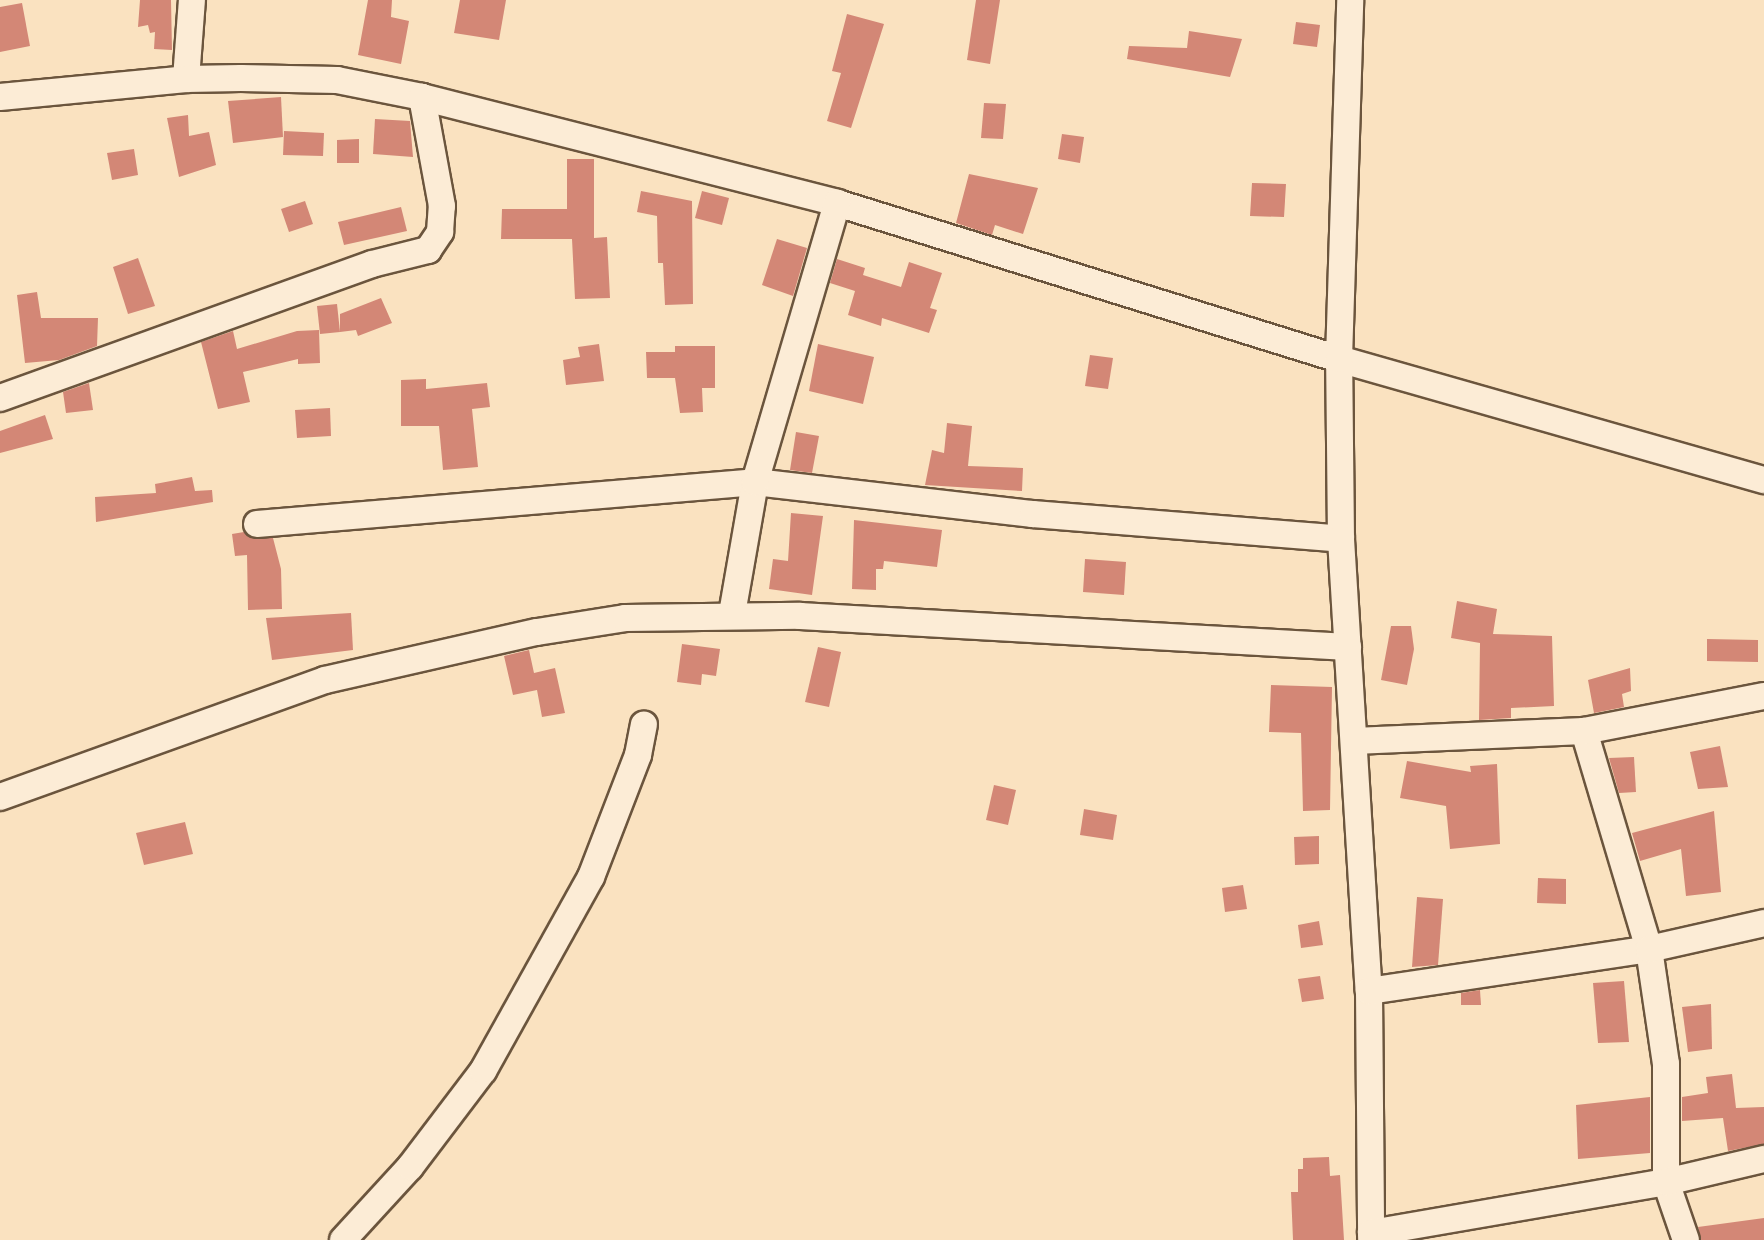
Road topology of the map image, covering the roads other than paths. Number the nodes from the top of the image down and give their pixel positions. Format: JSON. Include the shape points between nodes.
{"nodes":[{"id":1,"x":191,"y":0,"type":"edge"},
{"id":2,"x":1350,"y":0,"type":"edge"},
{"id":3,"x":186,"y":79,"type":"junction"},
{"id":4,"x":0,"y":97,"type":"edge"},
{"id":5,"x":422,"y":97,"type":"junction"},
{"id":6,"x":837,"y":202,"type":"junction"},
{"id":7,"x":1339,"y":359,"type":"junction"},
{"id":8,"x":0,"y":398,"type":"edge"},
{"id":9,"x":1764,"y":480,"type":"edge"},
{"id":10,"x":755,"y":482,"type":"junction"},
{"id":11,"x":257,"y":524,"type":"dead end"},
{"id":12,"x":1341,"y":538,"type":"junction"},
{"id":13,"x":732,"y":614,"type":"junction"},
{"id":14,"x":1348,"y":647,"type":"junction"},
{"id":15,"x":1764,"y":696,"type":"edge"},
{"id":16,"x":644,"y":725,"type":"dead end"},
{"id":17,"x":1584,"y":730,"type":"junction"},
{"id":18,"x":1354,"y":741,"type":"junction"},
{"id":19,"x":0,"y":797,"type":"edge"},
{"id":20,"x":1764,"y":923,"type":"edge"},
{"id":21,"x":1649,"y":949,"type":"junction"},
{"id":22,"x":1369,"y":991,"type":"junction"},
{"id":23,"x":1764,"y":1159,"type":"edge"},
{"id":24,"x":1667,"y":1182,"type":"junction"},
{"id":25,"x":1371,"y":1236,"type":"edge"},
{"id":26,"x":343,"y":1240,"type":"edge"},
{"id":27,"x":1686,"y":1240,"type":"edge"}],
"edges":[{"from":1,"to":3,"type":"street"},
{"from":2,"to":7,"type":"street"},
{"from":3,"to":4,"type":"street"},
{"from":3,"to":5,"type":"street","via":[[337,80]]},
{"from":5,"to":6,"type":"street"},
{"from":5,"to":8,"type":"street","via":[[442,206],[440,232],[428,250],[372,264]]},
{"from":6,"to":7,"type":"street"},
{"from":6,"to":10,"type":"street"},
{"from":7,"to":9,"type":"street"},
{"from":7,"to":12,"type":"street"},
{"from":10,"to":11,"type":"street","via":[[440,505]]},
{"from":10,"to":12,"type":"street","via":[[1033,514]]},
{"from":10,"to":13,"type":"street"},
{"from":12,"to":14,"type":"street"},
{"from":13,"to":14,"type":"street"},
{"from":13,"to":19,"type":"street","via":[[586,623],[325,680]]},
{"from":14,"to":18,"type":"street"},
{"from":15,"to":17,"type":"street"},
{"from":16,"to":26,"type":"street","via":[[638,755],[591,877],[483,1071],[410,1167]]},
{"from":17,"to":18,"type":"street"},
{"from":17,"to":21,"type":"street"},
{"from":18,"to":22,"type":"street"},
{"from":20,"to":21,"type":"street"},
{"from":21,"to":22,"type":"street"},
{"from":21,"to":24,"type":"street","via":[[1667,1064]]},
{"from":22,"to":25,"type":"street"},
{"from":23,"to":24,"type":"street"},
{"from":24,"to":25,"type":"street"},
{"from":24,"to":27,"type":"street"}]}
